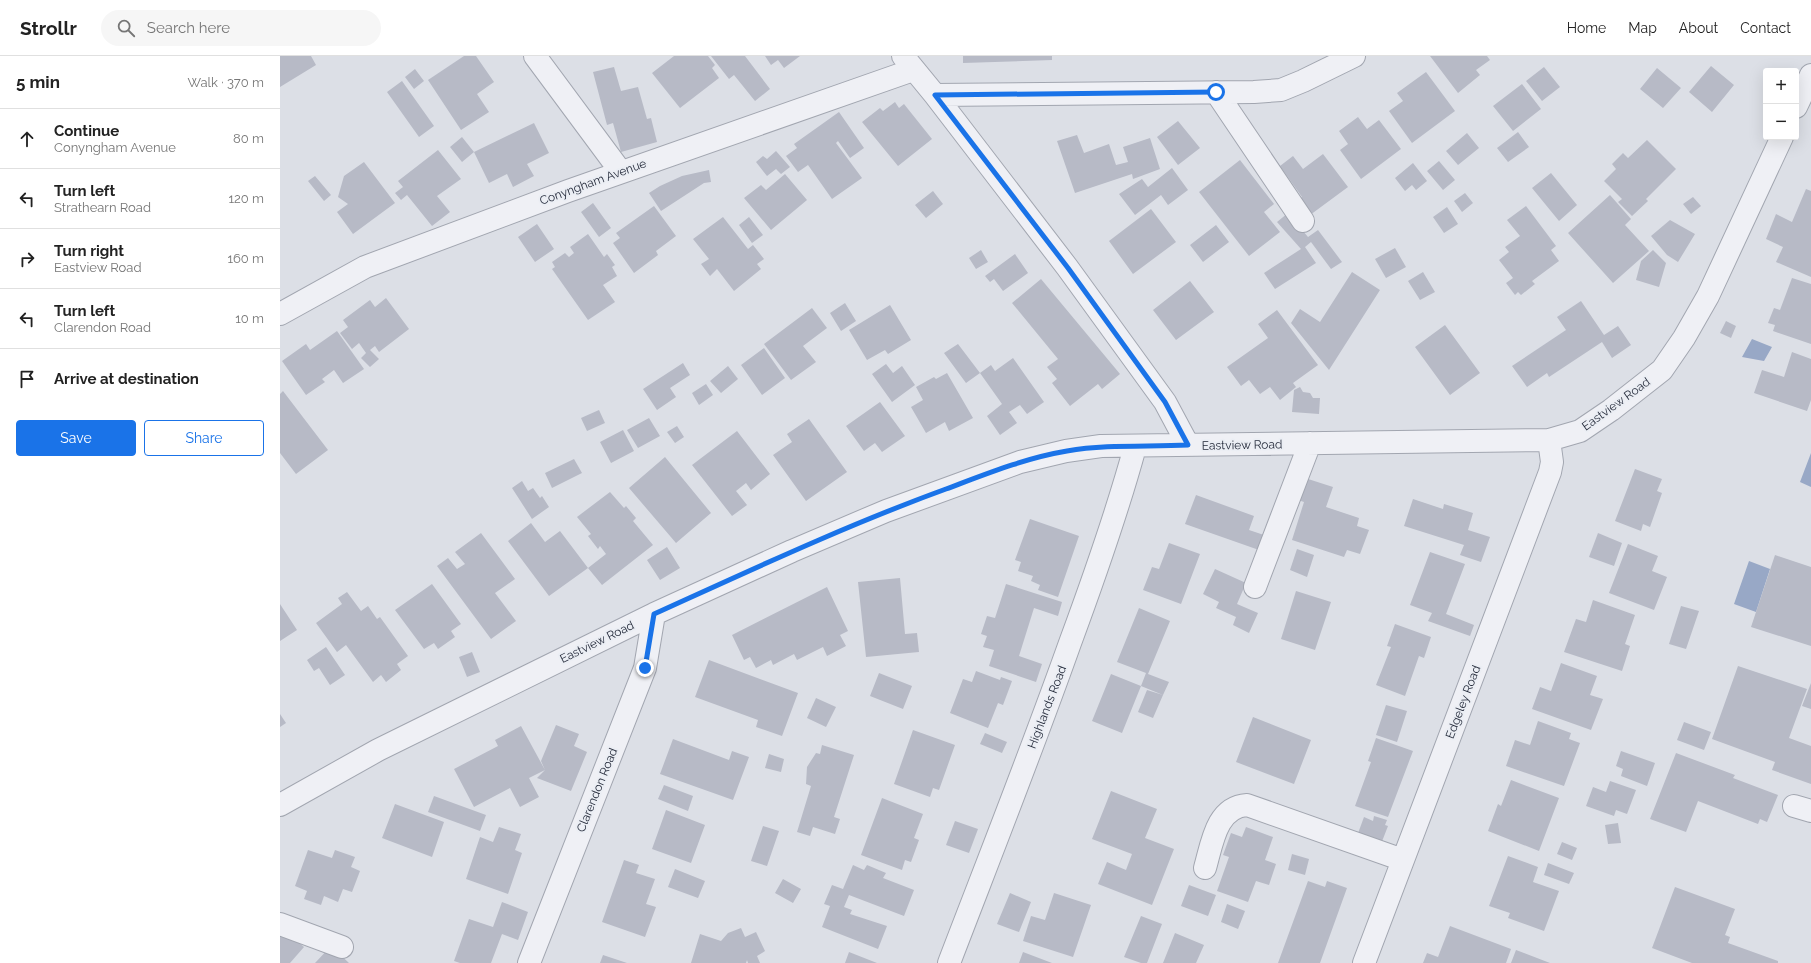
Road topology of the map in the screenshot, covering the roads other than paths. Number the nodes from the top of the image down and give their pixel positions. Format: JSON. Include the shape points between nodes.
{"nodes":[{"id":1,"x":535,"y":56,"type":"edge"},
{"id":2,"x":1354,"y":56,"type":"edge"},
{"id":3,"x":908,"y":63,"type":"edge"},
{"id":4,"x":1811,"y":75,"type":"edge"},
{"id":5,"x":1216,"y":92,"type":"junction"},
{"id":6,"x":935,"y":95,"type":"junction"},
{"id":7,"x":1797,"y":104,"type":"edge"},
{"id":8,"x":1781,"y":140,"type":"edge"},
{"id":9,"x":621,"y":172,"type":"junction"},
{"id":10,"x":1303,"y":221,"type":"dead end"},
{"id":11,"x":280,"y":314,"type":"edge"},
{"id":12,"x":1549,"y":440,"type":"junction"},
{"id":13,"x":1310,"y":443,"type":"junction"},
{"id":14,"x":1188,"y":445,"type":"junction"},
{"id":15,"x":1135,"y":447,"type":"junction"},
{"id":16,"x":1255,"y":587,"type":"dead end"},
{"id":17,"x":654,"y":614,"type":"junction"},
{"id":18,"x":280,"y":805,"type":"edge"},
{"id":19,"x":1403,"y":860,"type":"junction"},
{"id":20,"x":1206,"y":868,"type":"dead end"},
{"id":21,"x":280,"y":924,"type":"edge"},
{"id":22,"x":342,"y":947,"type":"dead end"},
{"id":23,"x":529,"y":963,"type":"edge"},
{"id":24,"x":949,"y":963,"type":"edge"},
{"id":25,"x":1364,"y":963,"type":"edge"}],
"edges":[{"from":1,"to":9,"type":"street"},
{"from":2,"to":5,"type":"street","via":[[1304,82],[1281,90]]},
{"from":3,"to":6,"type":"street"},
{"from":3,"to":9,"type":"street","name":"Conyngham Avenue"},
{"from":4,"to":7,"type":"street"},
{"from":5,"to":6,"type":"street"},
{"from":5,"to":10,"type":"street"},
{"from":6,"to":14,"type":"street","via":[[1068,268],[1161,395]]},
{"from":8,"to":12,"type":"street","name":"Eastview Road","via":[[1708,296],[1662,370],[1580,431]]},
{"from":9,"to":11,"type":"street","name":"Conyngham Avenue","via":[[366,268]]},
{"from":12,"to":13,"type":"street","name":"Eastview Road"},
{"from":12,"to":19,"type":"street","name":"Edgeley Road","via":[[1552,457],[1550,472]]},
{"from":13,"to":14,"type":"street","name":"Eastview Road"},
{"from":13,"to":16,"type":"street"},
{"from":14,"to":15,"type":"street","name":"Eastview Road"},
{"from":15,"to":17,"type":"street","name":"Eastview Road","via":[[1101,446],[1020,462],[886,511]]},
{"from":15,"to":24,"type":"street","name":"Highlands Road","via":[[1124,488],[1050,701]]},
{"from":17,"to":18,"type":"street","name":"Eastview Road","via":[[378,750]]},
{"from":17,"to":23,"type":"street","name":"Clarendon Road","via":[[645,668]]},
{"from":19,"to":20,"type":"street","via":[[1247,805],[1230,811],[1218,823]]},
{"from":19,"to":25,"type":"street","name":"Edgeley Road"},
{"from":21,"to":22,"type":"street"}]}
